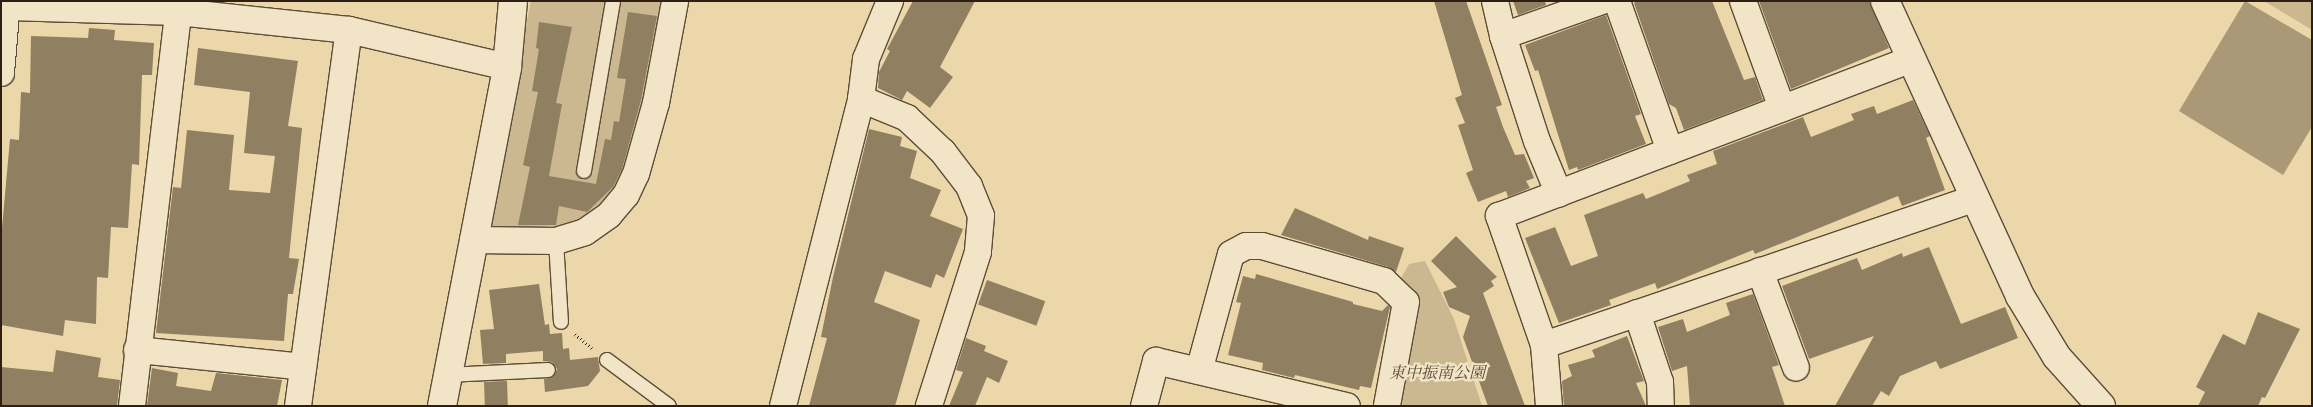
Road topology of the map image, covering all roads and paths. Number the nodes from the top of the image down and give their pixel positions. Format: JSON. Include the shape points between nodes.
{"nodes":[{"id":1,"x":513,"y":1,"type":"edge"},
{"id":2,"x":613,"y":1,"type":"edge"},
{"id":3,"x":675,"y":1,"type":"edge"},
{"id":4,"x":890,"y":1,"type":"edge"},
{"id":5,"x":1495,"y":1,"type":"edge"},
{"id":6,"x":1602,"y":1,"type":"edge"},
{"id":7,"x":1617,"y":1,"type":"edge"},
{"id":8,"x":1743,"y":1,"type":"edge"},
{"id":9,"x":1885,"y":1,"type":"edge"},
{"id":10,"x":7,"y":4,"type":"edge"},
{"id":11,"x":178,"y":12,"type":"junction"},
{"id":12,"x":349,"y":30,"type":"junction"},
{"id":13,"x":1503,"y":36,"type":"junction"},
{"id":14,"x":1912,"y":59,"type":"junction"},
{"id":15,"x":507,"y":67,"type":"junction"},
{"id":16,"x":1,"y":73,"type":"edge"},
{"id":17,"x":860,"y":99,"type":"junction"},
{"id":18,"x":1782,"y":108,"type":"junction"},
{"id":19,"x":1670,"y":151,"type":"junction"},
{"id":20,"x":584,"y":171,"type":"dead end"},
{"id":21,"x":1559,"y":194,"type":"junction"},
{"id":22,"x":1976,"y":198,"type":"junction"},
{"id":23,"x":473,"y":240,"type":"junction"},
{"id":24,"x":556,"y":241,"type":"junction"},
{"id":25,"x":1760,"y":271,"type":"junction"},
{"id":26,"x":1637,"y":313,"type":"junction"},
{"id":27,"x":560,"y":322,"type":"joint"},
{"id":28,"x":1544,"y":345,"type":"junction"},
{"id":29,"x":137,"y":350,"type":"junction"},
{"id":30,"x":607,"y":360,"type":"joint"},
{"id":31,"x":303,"y":367,"type":"junction"},
{"id":32,"x":1796,"y":368,"type":"dead end"},
{"id":33,"x":548,"y":370,"type":"dead end"},
{"id":34,"x":1199,"y":371,"type":"junction"},
{"id":35,"x":446,"y":376,"type":"junction"},
{"id":36,"x":132,"y":406,"type":"edge"},
{"id":37,"x":298,"y":406,"type":"edge"},
{"id":38,"x":442,"y":406,"type":"edge"},
{"id":39,"x":669,"y":406,"type":"edge"},
{"id":40,"x":783,"y":406,"type":"edge"},
{"id":41,"x":929,"y":406,"type":"edge"},
{"id":42,"x":1144,"y":406,"type":"edge"},
{"id":43,"x":1347,"y":406,"type":"edge"},
{"id":44,"x":1387,"y":406,"type":"edge"},
{"id":45,"x":1549,"y":406,"type":"edge"},
{"id":46,"x":1660,"y":406,"type":"edge"},
{"id":47,"x":2102,"y":406,"type":"edge"}],
"edges":[{"from":1,"to":15,"type":"street"},
{"from":2,"to":20,"type":"lane"},
{"from":3,"to":24,"type":"street","via":[[656,102],[636,174],[626,195],[609,215],[585,232]]},
{"from":4,"to":17,"type":"street","via":[[866,59]]},
{"from":5,"to":13,"type":"street"},
{"from":6,"to":13,"type":"street"},
{"from":7,"to":19,"type":"street"},
{"from":8,"to":18,"type":"street"},
{"from":9,"to":14,"type":"street"},
{"from":10,"to":11,"type":"street"},
{"from":10,"to":16,"type":"street"},
{"from":11,"to":12,"type":"street"},
{"from":11,"to":29,"type":"street"},
{"from":12,"to":15,"type":"street"},
{"from":12,"to":31,"type":"street"},
{"from":13,"to":21,"type":"street","via":[[1537,141]]},
{"from":14,"to":18,"type":"street"},
{"from":14,"to":22,"type":"street"},
{"from":15,"to":23,"type":"street"},
{"from":17,"to":40,"type":"street"},
{"from":17,"to":41,"type":"street","via":[[907,118],[943,152],[969,186],[981,216],[978,252]]},
{"from":18,"to":19,"type":"street"},
{"from":19,"to":21,"type":"street"},
{"from":21,"to":28,"type":"street","via":[[1499,216]]},
{"from":22,"to":25,"type":"street"},
{"from":22,"to":47,"type":"street","via":[[2020,296],[2057,357]]},
{"from":23,"to":24,"type":"street"},
{"from":23,"to":35,"type":"street"},
{"from":24,"to":27,"type":"lane"},
{"from":25,"to":26,"type":"street"},
{"from":25,"to":32,"type":"street"},
{"from":26,"to":28,"type":"street"},
{"from":26,"to":46,"type":"street","via":[[1660,382]]},
{"from":27,"to":30,"type":"path"},
{"from":28,"to":45,"type":"street"},
{"from":29,"to":31,"type":"street"},
{"from":29,"to":36,"type":"street"},
{"from":30,"to":39,"type":"lane"},
{"from":31,"to":37,"type":"street"},
{"from":33,"to":35,"type":"lane"},
{"from":34,"to":42,"type":"street","via":[[1156,361]]},
{"from":34,"to":43,"type":"street"},
{"from":34,"to":44,"type":"street","via":[[1231,254],[1246,246],[1262,246],[1384,280],[1406,302]]},
{"from":35,"to":38,"type":"street"}]}
